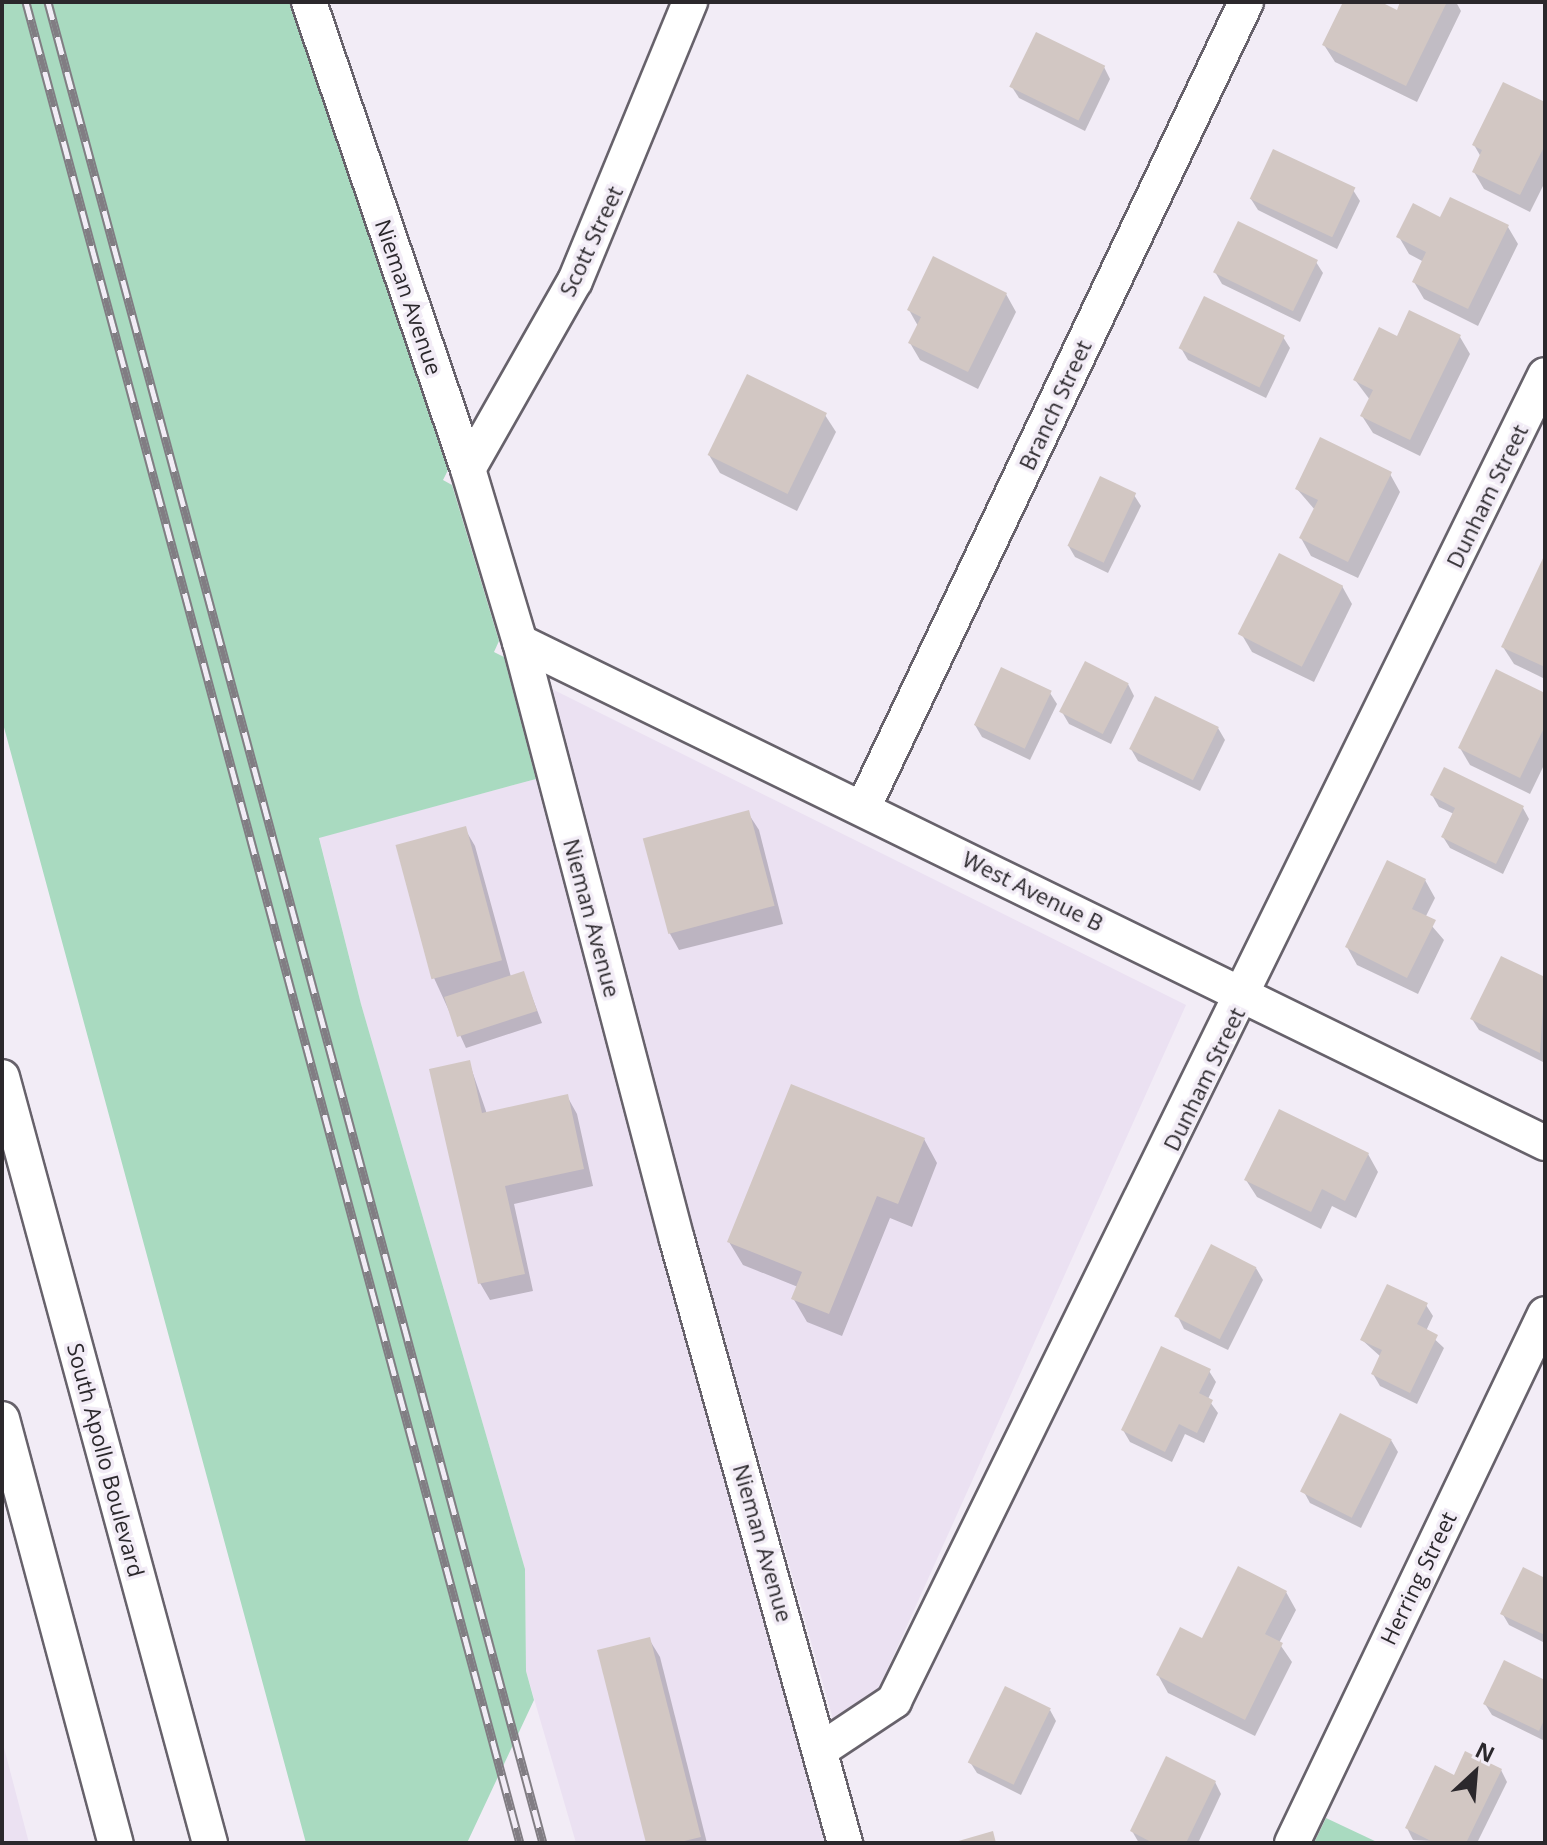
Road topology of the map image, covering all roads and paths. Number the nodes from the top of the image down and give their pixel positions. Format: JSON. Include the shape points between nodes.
{"nodes":[{"id":1,"x":309,"y":2,"type":"edge"},
{"id":2,"x":690,"y":2,"type":"edge"},
{"id":3,"x":1246,"y":2,"type":"edge"},
{"id":4,"x":1545,"y":375,"type":"edge"},
{"id":5,"x":468,"y":469,"type":"junction"},
{"id":6,"x":520,"y":642,"type":"junction"},
{"id":7,"x":863,"y":808,"type":"junction"},
{"id":8,"x":1245,"y":995,"type":"junction"},
{"id":9,"x":2,"y":1077,"type":"edge"},
{"id":10,"x":1545,"y":1143,"type":"edge"},
{"id":11,"x":1545,"y":1314,"type":"edge"},
{"id":12,"x":2,"y":1419,"type":"edge"},
{"id":13,"x":822,"y":1749,"type":"junction"},
{"id":14,"x":116,"y":1843,"type":"edge"},
{"id":15,"x":210,"y":1843,"type":"edge"},
{"id":16,"x":845,"y":1843,"type":"edge"},
{"id":17,"x":1292,"y":1843,"type":"edge"}],
"edges":[{"from":1,"to":5,"type":"street","name":"Nieman Avenue"},
{"from":2,"to":5,"type":"street","name":"Scott Street","via":[[575,281]]},
{"from":3,"to":7,"type":"street","name":"Branch Street"},
{"from":4,"to":8,"type":"street","name":"Dunham Street"},
{"from":5,"to":6,"type":"street","name":"Nieman Avenue"},
{"from":6,"to":7,"type":"street","name":"West Avenue B"},
{"from":6,"to":13,"type":"street","name":"Nieman Avenue","via":[[677,1240]]},
{"from":7,"to":8,"type":"street","name":"West Avenue B"},
{"from":8,"to":10,"type":"street","name":"West Avenue B"},
{"from":8,"to":13,"type":"street","name":"Dunham Street","via":[[894,1701]]},
{"from":9,"to":15,"type":"street","name":"South Apollo Boulevard"},
{"from":11,"to":17,"type":"street","name":"Herring Street"},
{"from":12,"to":14,"type":"street"},
{"from":13,"to":16,"type":"street","name":"Nieman Avenue"}]}
